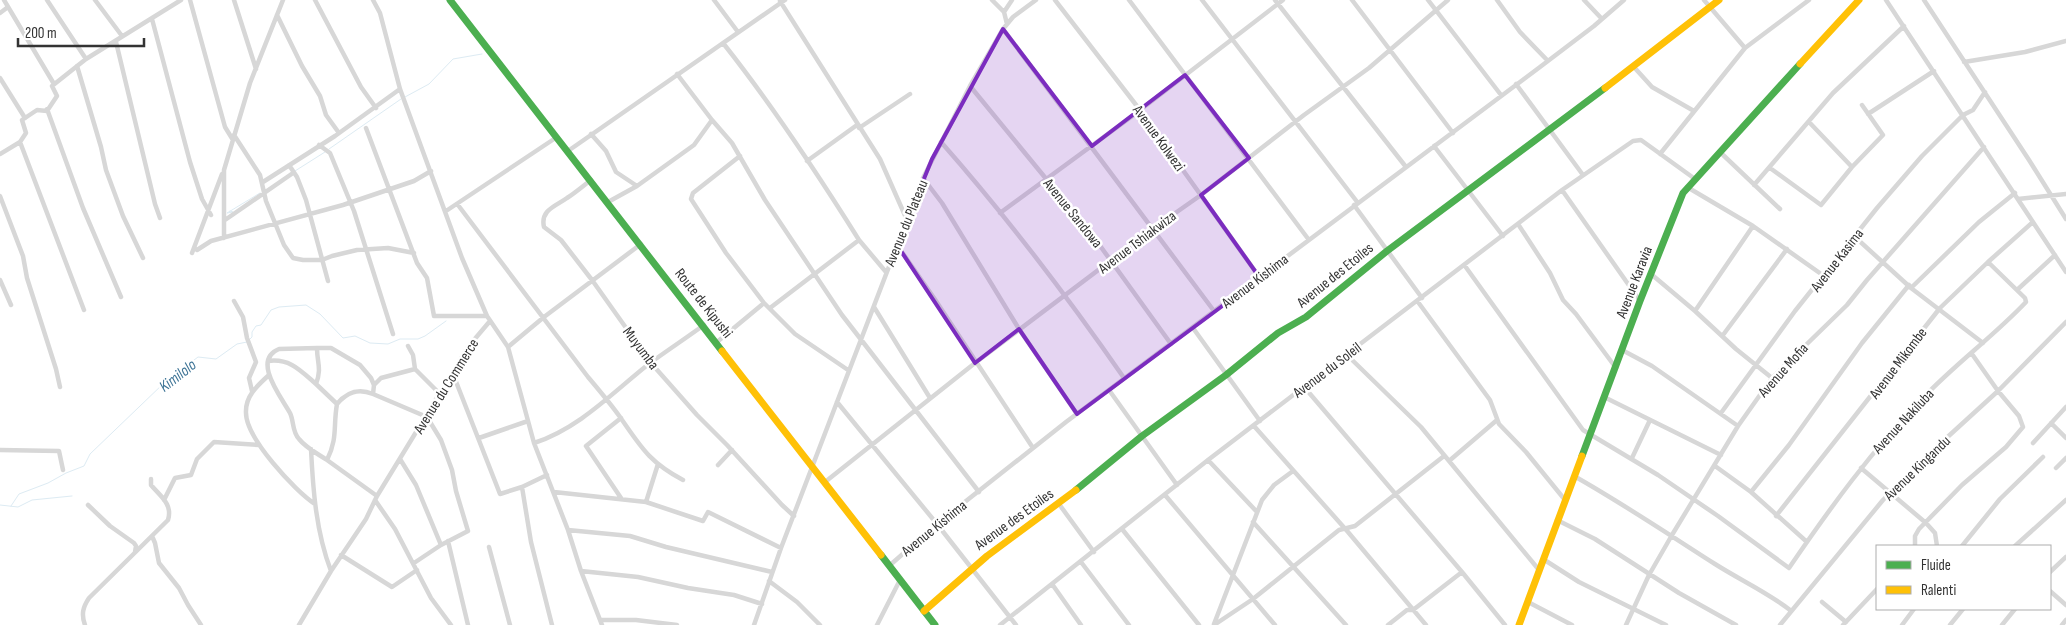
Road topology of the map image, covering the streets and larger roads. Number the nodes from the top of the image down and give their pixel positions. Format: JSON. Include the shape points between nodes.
{"nodes":[{"id":1,"x":4,"y":0,"type":"edge"},
{"id":2,"x":47,"y":0,"type":"edge"},
{"id":3,"x":95,"y":0,"type":"edge"},
{"id":4,"x":181,"y":0,"type":"edge"},
{"id":5,"x":190,"y":0,"type":"edge"},
{"id":6,"x":234,"y":0,"type":"edge"},
{"id":7,"x":283,"y":0,"type":"edge"},
{"id":8,"x":315,"y":0,"type":"edge"},
{"id":9,"x":373,"y":0,"type":"edge"},
{"id":10,"x":450,"y":0,"type":"edge"},
{"id":11,"x":714,"y":0,"type":"edge"},
{"id":12,"x":992,"y":0,"type":"edge"},
{"id":13,"x":1012,"y":0,"type":"edge"},
{"id":14,"x":1036,"y":0,"type":"edge"},
{"id":15,"x":1055,"y":0,"type":"edge"},
{"id":16,"x":1129,"y":0,"type":"edge"},
{"id":17,"x":1202,"y":0,"type":"edge"},
{"id":18,"x":1283,"y":0,"type":"edge"},
{"id":19,"x":1352,"y":0,"type":"edge"},
{"id":20,"x":1428,"y":0,"type":"edge"},
{"id":21,"x":1448,"y":0,"type":"edge"},
{"id":22,"x":1497,"y":0,"type":"edge"},
{"id":23,"x":1584,"y":0,"type":"edge"},
{"id":24,"x":1624,"y":0,"type":"edge"},
{"id":25,"x":1704,"y":0,"type":"edge"},
{"id":26,"x":1719,"y":0,"type":"edge"},
{"id":27,"x":1809,"y":0,"type":"edge"},
{"id":28,"x":1859,"y":0,"type":"edge"},
{"id":29,"x":1886,"y":0,"type":"edge"},
{"id":30,"x":1924,"y":0,"type":"edge"},
{"id":31,"x":782,"y":1,"type":"edge"},
{"id":32,"x":1276,"y":2,"type":"edge"},
{"id":33,"x":1710,"y":7,"type":"junction"},
{"id":34,"x":8,"y":8,"type":"junction"},
{"id":35,"x":1436,"y":10,"type":"junction"},
{"id":36,"x":1004,"y":12,"type":"junction"},
{"id":37,"x":0,"y":13,"type":"edge"},
{"id":38,"x":277,"y":16,"type":"junction"},
{"id":39,"x":152,"y":19,"type":"junction"},
{"id":40,"x":1602,"y":19,"type":"junction"},
{"id":41,"x":1007,"y":24,"type":"junction"},
{"id":42,"x":1904,"y":26,"type":"junction"},
{"id":43,"x":1003,"y":29,"type":"junction"},
{"id":44,"x":738,"y":32,"type":"junction"},
{"id":45,"x":122,"y":36,"type":"junction"},
{"id":46,"x":1232,"y":39,"type":"junction"},
{"id":47,"x":2066,"y":41,"type":"edge"},
{"id":48,"x":116,"y":42,"type":"junction"},
{"id":49,"x":723,"y":43,"type":"junction"},
{"id":50,"x":1745,"y":48,"type":"junction"},
{"id":51,"x":1390,"y":50,"type":"junction"},
{"id":52,"x":86,"y":59,"type":"junction"},
{"id":53,"x":1548,"y":61,"type":"junction"},
{"id":54,"x":1964,"y":62,"type":"junction"},
{"id":55,"x":77,"y":66,"type":"junction"},
{"id":56,"x":1633,"y":66,"type":"junction"},
{"id":57,"x":256,"y":69,"type":"junction"},
{"id":58,"x":1934,"y":71,"type":"junction"},
{"id":59,"x":677,"y":74,"type":"junction"},
{"id":60,"x":1185,"y":75,"type":"junction"},
{"id":61,"x":0,"y":78,"type":"edge"},
{"id":62,"x":54,"y":84,"type":"junction"},
{"id":63,"x":1516,"y":84,"type":"junction"},
{"id":64,"x":970,"y":86,"type":"junction"},
{"id":65,"x":1344,"y":86,"type":"junction"},
{"id":66,"x":400,"y":90,"type":"junction"},
{"id":67,"x":1985,"y":92,"type":"junction"},
{"id":68,"x":910,"y":94,"type":"dead end"},
{"id":69,"x":1501,"y":95,"type":"junction"},
{"id":70,"x":1862,"y":106,"type":"dead end"},
{"id":71,"x":376,"y":108,"type":"junction"},
{"id":72,"x":47,"y":110,"type":"junction"},
{"id":73,"x":1140,"y":110,"type":"junction"},
{"id":74,"x":1694,"y":112,"type":"junction"},
{"id":75,"x":1868,"y":114,"type":"junction"},
{"id":76,"x":1963,"y":115,"type":"junction"},
{"id":77,"x":25,"y":118,"type":"junction"},
{"id":78,"x":712,"y":120,"type":"junction"},
{"id":79,"x":1296,"y":121,"type":"junction"},
{"id":80,"x":1809,"y":122,"type":"junction"},
{"id":81,"x":858,"y":126,"type":"junction"},
{"id":82,"x":366,"y":128,"type":"dead end"},
{"id":83,"x":1549,"y":131,"type":"junction"},
{"id":84,"x":1453,"y":132,"type":"junction"},
{"id":85,"x":339,"y":133,"type":"junction"},
{"id":86,"x":591,"y":134,"type":"junction"},
{"id":87,"x":234,"y":137,"type":"junction"},
{"id":88,"x":557,"y":137,"type":"junction"},
{"id":89,"x":20,"y":142,"type":"junction"},
{"id":90,"x":941,"y":142,"type":"junction"},
{"id":91,"x":319,"y":144,"type":"junction"},
{"id":92,"x":1092,"y":146,"type":"junction"},
{"id":93,"x":1434,"y":146,"type":"junction"},
{"id":94,"x":1984,"y":147,"type":"junction"},
{"id":95,"x":568,"y":151,"type":"junction"},
{"id":96,"x":1721,"y":153,"type":"junction"},
{"id":97,"x":0,"y":154,"type":"edge"},
{"id":98,"x":1660,"y":154,"type":"junction"},
{"id":99,"x":740,"y":156,"type":"junction"},
{"id":100,"x":1249,"y":158,"type":"junction"},
{"id":101,"x":807,"y":161,"type":"junction"},
{"id":102,"x":289,"y":165,"type":"junction"},
{"id":103,"x":1406,"y":167,"type":"junction"},
{"id":104,"x":1852,"y":167,"type":"junction"},
{"id":105,"x":1770,"y":168,"type":"junction"},
{"id":106,"x":224,"y":170,"type":"junction"},
{"id":107,"x":430,"y":171,"type":"junction"},
{"id":108,"x":293,"y":173,"type":"junction"},
{"id":109,"x":1583,"y":175,"type":"junction"},
{"id":110,"x":923,"y":178,"type":"junction"},
{"id":111,"x":1046,"y":179,"type":"junction"},
{"id":112,"x":1696,"y":179,"type":"junction"},
{"id":113,"x":591,"y":180,"type":"junction"},
{"id":114,"x":263,"y":182,"type":"junction"},
{"id":115,"x":1754,"y":185,"type":"junction"},
{"id":116,"x":637,"y":186,"type":"junction"},
{"id":117,"x":1688,"y":187,"type":"junction"},
{"id":118,"x":390,"y":190,"type":"junction"},
{"id":119,"x":1469,"y":190,"type":"junction"},
{"id":120,"x":1562,"y":190,"type":"junction"},
{"id":121,"x":264,"y":193,"type":"junction"},
{"id":122,"x":2015,"y":193,"type":"junction"},
{"id":123,"x":2066,"y":194,"type":"edge"},
{"id":124,"x":1200,"y":195,"type":"junction"},
{"id":125,"x":2051,"y":195,"type":"junction"},
{"id":126,"x":0,"y":196,"type":"edge"},
{"id":127,"x":2018,"y":200,"type":"junction"},
{"id":128,"x":608,"y":202,"type":"junction"},
{"id":129,"x":350,"y":203,"type":"junction"},
{"id":130,"x":1356,"y":204,"type":"junction"},
{"id":131,"x":458,"y":205,"type":"junction"},
{"id":132,"x":208,"y":207,"type":"junction"},
{"id":133,"x":1780,"y":209,"type":"dead end"},
{"id":134,"x":446,"y":212,"type":"junction"},
{"id":135,"x":1000,"y":213,"type":"junction"},
{"id":136,"x":310,"y":214,"type":"junction"},
{"id":137,"x":211,"y":215,"type":"dead end"},
{"id":138,"x":160,"y":218,"type":"dead end"},
{"id":139,"x":2066,"y":219,"type":"edge"},
{"id":140,"x":225,"y":220,"type":"junction"},
{"id":141,"x":907,"y":220,"type":"junction"},
{"id":142,"x":2033,"y":222,"type":"junction"},
{"id":143,"x":276,"y":223,"type":"junction"},
{"id":144,"x":1518,"y":224,"type":"junction"},
{"id":145,"x":1753,"y":226,"type":"junction"},
{"id":146,"x":1154,"y":228,"type":"junction"},
{"id":147,"x":1503,"y":236,"type":"junction"},
{"id":148,"x":1855,"y":237,"type":"junction"},
{"id":149,"x":224,"y":238,"type":"junction"},
{"id":150,"x":860,"y":240,"type":"junction"},
{"id":151,"x":1309,"y":240,"type":"junction"},
{"id":152,"x":641,"y":244,"type":"junction"},
{"id":153,"x":896,"y":245,"type":"junction"},
{"id":154,"x":1787,"y":249,"type":"junction"},
{"id":155,"x":198,"y":250,"type":"dead end"},
{"id":156,"x":367,"y":250,"type":"junction"},
{"id":157,"x":1387,"y":251,"type":"junction"},
{"id":158,"x":192,"y":253,"type":"dead end"},
{"id":159,"x":414,"y":253,"type":"junction"},
{"id":160,"x":2055,"y":256,"type":"junction"},
{"id":161,"x":143,"y":258,"type":"dead end"},
{"id":162,"x":322,"y":260,"type":"junction"},
{"id":163,"x":1111,"y":261,"type":"junction"},
{"id":164,"x":1988,"y":262,"type":"junction"},
{"id":165,"x":1882,"y":263,"type":"junction"},
{"id":166,"x":1465,"y":266,"type":"junction"},
{"id":167,"x":886,"y":272,"type":"junction"},
{"id":168,"x":2066,"y":272,"type":"edge"},
{"id":169,"x":1651,"y":274,"type":"junction"},
{"id":170,"x":814,"y":276,"type":"junction"},
{"id":171,"x":1824,"y":276,"type":"junction"},
{"id":172,"x":1260,"y":278,"type":"junction"},
{"id":173,"x":0,"y":280,"type":"edge"},
{"id":174,"x":592,"y":280,"type":"junction"},
{"id":175,"x":328,"y":281,"type":"dead end"},
{"id":176,"x":1910,"y":287,"type":"junction"},
{"id":177,"x":2017,"y":290,"type":"junction"},
{"id":178,"x":1066,"y":294,"type":"junction"},
{"id":179,"x":121,"y":297,"type":"dead end"},
{"id":180,"x":1422,"y":298,"type":"junction"},
{"id":181,"x":234,"y":301,"type":"dead end"},
{"id":182,"x":1640,"y":301,"type":"junction"},
{"id":183,"x":1418,"y":302,"type":"junction"},
{"id":184,"x":764,"y":303,"type":"junction"},
{"id":185,"x":11,"y":305,"type":"dead end"},
{"id":186,"x":874,"y":307,"type":"junction"},
{"id":187,"x":770,"y":308,"type":"junction"},
{"id":188,"x":1940,"y":308,"type":"junction"},
{"id":189,"x":84,"y":310,"type":"dead end"},
{"id":190,"x":1695,"y":310,"type":"junction"},
{"id":191,"x":1214,"y":312,"type":"junction"},
{"id":192,"x":544,"y":317,"type":"junction"},
{"id":193,"x":489,"y":318,"type":"junction"},
{"id":194,"x":2066,"y":322,"type":"edge"},
{"id":195,"x":704,"y":325,"type":"junction"},
{"id":196,"x":1193,"y":328,"type":"junction"},
{"id":197,"x":1019,"y":330,"type":"junction"},
{"id":198,"x":393,"y":334,"type":"dead end"},
{"id":199,"x":1723,"y":335,"type":"junction"},
{"id":200,"x":860,"y":338,"type":"junction"},
{"id":201,"x":717,"y":342,"type":"junction"},
{"id":202,"x":1983,"y":343,"type":"junction"},
{"id":203,"x":1171,"y":344,"type":"junction"},
{"id":204,"x":408,"y":346,"type":"dead end"},
{"id":205,"x":508,"y":347,"type":"junction"},
{"id":206,"x":317,"y":348,"type":"junction"},
{"id":207,"x":1622,"y":350,"type":"junction"},
{"id":208,"x":1972,"y":354,"type":"junction"},
{"id":209,"x":1347,"y":355,"type":"junction"},
{"id":210,"x":268,"y":361,"type":"junction"},
{"id":211,"x":651,"y":362,"type":"junction"},
{"id":212,"x":976,"y":363,"type":"junction"},
{"id":213,"x":1756,"y":365,"type":"junction"},
{"id":214,"x":1616,"y":368,"type":"junction"},
{"id":215,"x":415,"y":369,"type":"junction"},
{"id":216,"x":848,"y":370,"type":"junction"},
{"id":217,"x":453,"y":374,"type":"junction"},
{"id":218,"x":269,"y":375,"type":"junction"},
{"id":219,"x":1226,"y":375,"type":"junction"},
{"id":220,"x":1124,"y":378,"type":"junction"},
{"id":221,"x":1772,"y":378,"type":"junction"},
{"id":222,"x":316,"y":384,"type":"junction"},
{"id":223,"x":374,"y":385,"type":"junction"},
{"id":224,"x":60,"y":387,"type":"dead end"},
{"id":225,"x":1305,"y":388,"type":"junction"},
{"id":226,"x":1109,"y":390,"type":"junction"},
{"id":227,"x":252,"y":391,"type":"junction"},
{"id":228,"x":1998,"y":391,"type":"junction"},
{"id":229,"x":373,"y":394,"type":"junction"},
{"id":230,"x":440,"y":394,"type":"junction"},
{"id":231,"x":1604,"y":397,"type":"junction"},
{"id":232,"x":930,"y":398,"type":"junction"},
{"id":233,"x":607,"y":399,"type":"junction"},
{"id":234,"x":837,"y":402,"type":"junction"},
{"id":235,"x":337,"y":404,"type":"junction"},
{"id":236,"x":2066,"y":407,"type":"edge"},
{"id":237,"x":915,"y":410,"type":"junction"},
{"id":238,"x":1721,"y":413,"type":"junction"},
{"id":239,"x":1076,"y":414,"type":"junction"},
{"id":240,"x":427,"y":417,"type":"junction"},
{"id":241,"x":621,"y":418,"type":"junction"},
{"id":242,"x":1497,"y":420,"type":"junction"},
{"id":243,"x":1650,"y":420,"type":"junction"},
{"id":244,"x":1260,"y":421,"type":"junction"},
{"id":245,"x":528,"y":422,"type":"junction"},
{"id":246,"x":2051,"y":423,"type":"junction"},
{"id":247,"x":1254,"y":426,"type":"junction"},
{"id":248,"x":1738,"y":426,"type":"junction"},
{"id":249,"x":1590,"y":434,"type":"junction"},
{"id":250,"x":1142,"y":436,"type":"junction"},
{"id":251,"x":479,"y":438,"type":"junction"},
{"id":252,"x":2066,"y":438,"type":"edge"},
{"id":253,"x":534,"y":443,"type":"junction"},
{"id":254,"x":2033,"y":443,"type":"dead end"},
{"id":255,"x":260,"y":445,"type":"junction"},
{"id":256,"x":872,"y":445,"type":"junction"},
{"id":257,"x":1034,"y":448,"type":"junction"},
{"id":258,"x":310,"y":449,"type":"junction"},
{"id":259,"x":0,"y":450,"type":"edge"},
{"id":260,"x":732,"y":450,"type":"junction"},
{"id":261,"x":1721,"y":455,"type":"junction"},
{"id":262,"x":1444,"y":456,"type":"junction"},
{"id":263,"x":2043,"y":457,"type":"dead end"},
{"id":264,"x":1632,"y":458,"type":"junction"},
{"id":265,"x":2066,"y":458,"type":"edge"},
{"id":266,"x":400,"y":459,"type":"junction"},
{"id":267,"x":327,"y":460,"type":"junction"},
{"id":268,"x":1208,"y":460,"type":"junction"},
{"id":269,"x":1450,"y":461,"type":"junction"},
{"id":270,"x":658,"y":464,"type":"junction"},
{"id":271,"x":718,"y":465,"type":"dead end"},
{"id":272,"x":1715,"y":466,"type":"junction"},
{"id":273,"x":812,"y":467,"type":"junction"},
{"id":274,"x":1861,"y":468,"type":"junction"},
{"id":275,"x":2056,"y":468,"type":"dead end"},
{"id":276,"x":63,"y":470,"type":"dead end"},
{"id":277,"x":1293,"y":471,"type":"junction"},
{"id":278,"x":547,"y":475,"type":"junction"},
{"id":279,"x":1574,"y":476,"type":"junction"},
{"id":280,"x":151,"y":479,"type":"dead end"},
{"id":281,"x":683,"y":480,"type":"dead end"},
{"id":282,"x":825,"y":482,"type":"junction"},
{"id":283,"x":1177,"y":486,"type":"junction"},
{"id":284,"x":522,"y":487,"type":"junction"},
{"id":285,"x":554,"y":492,"type":"junction"},
{"id":286,"x":980,"y":492,"type":"junction"},
{"id":287,"x":1751,"y":492,"type":"junction"},
{"id":288,"x":1892,"y":492,"type":"junction"},
{"id":289,"x":1165,"y":495,"type":"junction"},
{"id":290,"x":1395,"y":495,"type":"junction"},
{"id":291,"x":376,"y":498,"type":"junction"},
{"id":292,"x":621,"y":498,"type":"junction"},
{"id":293,"x":164,"y":500,"type":"junction"},
{"id":294,"x":1565,"y":500,"type":"junction"},
{"id":295,"x":1694,"y":500,"type":"junction"},
{"id":296,"x":2066,"y":500,"type":"edge"},
{"id":297,"x":646,"y":502,"type":"junction"},
{"id":298,"x":315,"y":504,"type":"junction"},
{"id":299,"x":1059,"y":504,"type":"junction"},
{"id":300,"x":88,"y":505,"type":"dead end"},
{"id":301,"x":1256,"y":512,"type":"junction"},
{"id":302,"x":794,"y":516,"type":"junction"},
{"id":303,"x":1776,"y":516,"type":"junction"},
{"id":304,"x":1558,"y":520,"type":"junction"},
{"id":305,"x":1254,"y":522,"type":"junction"},
{"id":306,"x":1926,"y":523,"type":"junction"},
{"id":307,"x":937,"y":524,"type":"junction"},
{"id":308,"x":1344,"y":528,"type":"junction"},
{"id":309,"x":1122,"y":529,"type":"junction"},
{"id":310,"x":568,"y":530,"type":"junction"},
{"id":311,"x":1672,"y":535,"type":"junction"},
{"id":312,"x":152,"y":536,"type":"junction"},
{"id":313,"x":448,"y":542,"type":"junction"},
{"id":314,"x":1807,"y":542,"type":"junction"},
{"id":315,"x":441,"y":545,"type":"junction"},
{"id":316,"x":1915,"y":545,"type":"edge"},
{"id":317,"x":1937,"y":545,"type":"edge"},
{"id":318,"x":1963,"y":545,"type":"edge"},
{"id":319,"x":2016,"y":545,"type":"edge"},
{"id":320,"x":489,"y":547,"type":"dead end"},
{"id":321,"x":781,"y":548,"type":"junction"},
{"id":322,"x":1094,"y":552,"type":"junction"},
{"id":323,"x":135,"y":553,"type":"junction"},
{"id":324,"x":341,"y":555,"type":"junction"},
{"id":325,"x":2066,"y":557,"type":"edge"},
{"id":326,"x":1543,"y":559,"type":"junction"},
{"id":327,"x":1081,"y":562,"type":"junction"},
{"id":328,"x":414,"y":563,"type":"junction"},
{"id":329,"x":1293,"y":565,"type":"junction"},
{"id":330,"x":889,"y":566,"type":"junction"},
{"id":331,"x":971,"y":568,"type":"junction"},
{"id":332,"x":417,"y":570,"type":"junction"},
{"id":333,"x":1539,"y":570,"type":"junction"},
{"id":334,"x":331,"y":571,"type":"junction"},
{"id":335,"x":581,"y":571,"type":"junction"},
{"id":336,"x":2051,"y":571,"type":"edge"},
{"id":337,"x":772,"y":572,"type":"junction"},
{"id":338,"x":1462,"y":572,"type":"junction"},
{"id":339,"x":1232,"y":575,"type":"junction"},
{"id":340,"x":1649,"y":575,"type":"junction"},
{"id":341,"x":900,"y":580,"type":"junction"},
{"id":342,"x":769,"y":581,"type":"junction"},
{"id":343,"x":1052,"y":584,"type":"junction"},
{"id":344,"x":1876,"y":590,"type":"edge"},
{"id":345,"x":2051,"y":592,"type":"edge"},
{"id":346,"x":1253,"y":599,"type":"junction"},
{"id":347,"x":1528,"y":602,"type":"junction"},
{"id":348,"x":1822,"y":602,"type":"dead end"},
{"id":349,"x":762,"y":604,"type":"junction"},
{"id":350,"x":2066,"y":605,"type":"edge"},
{"id":351,"x":1634,"y":608,"type":"junction"},
{"id":352,"x":1413,"y":610,"type":"junction"},
{"id":353,"x":1790,"y":610,"type":"junction"},
{"id":354,"x":1913,"y":610,"type":"edge"},
{"id":355,"x":1962,"y":610,"type":"edge"},
{"id":356,"x":2014,"y":610,"type":"edge"},
{"id":357,"x":924,"y":611,"type":"junction"},
{"id":358,"x":1009,"y":618,"type":"junction"},
{"id":359,"x":2066,"y":620,"type":"edge"},
{"id":360,"x":602,"y":622,"type":"edge"},
{"id":361,"x":1844,"y":624,"type":"edge"},
{"id":362,"x":85,"y":625,"type":"edge"},
{"id":363,"x":201,"y":625,"type":"edge"},
{"id":364,"x":299,"y":625,"type":"edge"},
{"id":365,"x":451,"y":625,"type":"edge"},
{"id":366,"x":468,"y":625,"type":"edge"},
{"id":367,"x":510,"y":625,"type":"edge"},
{"id":368,"x":552,"y":625,"type":"edge"},
{"id":369,"x":678,"y":625,"type":"edge"},
{"id":370,"x":754,"y":625,"type":"edge"},
{"id":371,"x":820,"y":625,"type":"edge"},
{"id":372,"x":877,"y":625,"type":"edge"},
{"id":373,"x":935,"y":625,"type":"edge"},
{"id":374,"x":1000,"y":625,"type":"edge"},
{"id":375,"x":1016,"y":625,"type":"edge"},
{"id":376,"x":1081,"y":625,"type":"edge"},
{"id":377,"x":1129,"y":625,"type":"edge"},
{"id":378,"x":1199,"y":625,"type":"edge"},
{"id":379,"x":1214,"y":625,"type":"edge"},
{"id":380,"x":1275,"y":625,"type":"edge"},
{"id":381,"x":1346,"y":625,"type":"edge"},
{"id":382,"x":1388,"y":625,"type":"edge"},
{"id":383,"x":1426,"y":625,"type":"edge"},
{"id":384,"x":1505,"y":625,"type":"edge"},
{"id":385,"x":1519,"y":625,"type":"edge"},
{"id":386,"x":1572,"y":625,"type":"edge"},
{"id":387,"x":1626,"y":625,"type":"edge"},
{"id":388,"x":1666,"y":625,"type":"edge"},
{"id":389,"x":1736,"y":625,"type":"edge"},
{"id":390,"x":1780,"y":625,"type":"edge"},
{"id":391,"x":1902,"y":625,"type":"edge"},
{"id":392,"x":1950,"y":625,"type":"edge"},
{"id":393,"x":2002,"y":625,"type":"edge"},
{"id":394,"x":2062,"y":625,"type":"edge"}],
"edges":[{"from":1,"to":34,"type":"street"},
{"from":2,"to":52,"type":"street"},
{"from":3,"to":45,"type":"street"},
{"from":4,"to":39,"type":"street"},
{"from":5,"to":87,"type":"street","via":[[225,127]]},
{"from":6,"to":57,"type":"street"},
{"from":7,"to":38,"type":"street"},
{"from":8,"to":71,"type":"street","via":[[361,87]]},
{"from":9,"to":66,"type":"street","via":[[380,13]]},
{"from":10,"to":88,"type":"street","name":"Route de Kipushi"},
{"from":11,"to":44,"type":"street"},
{"from":12,"to":36,"type":"street"},
{"from":13,"to":36,"type":"street"},
{"from":14,"to":41,"type":"street","name":"Avenue du Plateau"},
{"from":15,"to":73,"type":"street","name":"Avenue Kolwezi"},
{"from":16,"to":60,"type":"street"},
{"from":17,"to":46,"type":"street"},
{"from":18,"to":32,"type":"street"},
{"from":19,"to":51,"type":"street"},
{"from":20,"to":35,"type":"street"},
{"from":21,"to":35,"type":"street","name":"Avenue Tshiakwiza"},
{"from":22,"to":53,"type":"street","via":[[1520,32]]},
{"from":23,"to":40,"type":"street"},
{"from":24,"to":40,"type":"street","name":"Avenue Kishima"},
{"from":25,"to":33,"type":"street"},
{"from":26,"to":33,"type":"street","name":"Avenue des Etoiles"},
{"from":27,"to":50,"type":"street"},
{"from":28,"to":96,"type":"street","name":"Avenue Karavia"},
{"from":29,"to":42,"type":"street"},
{"from":30,"to":54,"type":"street"},
{"from":31,"to":44,"type":"street"},
{"from":31,"to":81,"type":"street"},
{"from":32,"to":46,"type":"street"},
{"from":32,"to":65,"type":"street"},
{"from":33,"to":50,"type":"street"},
{"from":33,"to":56,"type":"street","name":"Avenue des Etoiles"},
{"from":34,"to":37,"type":"street"},
{"from":34,"to":62,"type":"street"},
{"from":35,"to":51,"type":"street","name":"Avenue Tshiakwiza"},
{"from":35,"to":69,"type":"street"},
{"from":36,"to":41,"type":"street"},
{"from":38,"to":57,"type":"street"},
{"from":38,"to":85,"type":"street","via":[[320,96],[326,115]]},
{"from":39,"to":45,"type":"street"},
{"from":39,"to":132,"type":"street","via":[[190,162],[202,199]]},
{"from":40,"to":53,"type":"street","name":"Avenue Kishima"},
{"from":41,"to":43,"type":"street","name":"Avenue du Plateau"},
{"from":42,"to":58,"type":"street"},
{"from":42,"to":80,"type":"street","via":[[1833,94]]},
{"from":43,"to":64,"type":"street","name":"Avenue du Plateau"},
{"from":43,"to":92,"type":"street"},
{"from":44,"to":49,"type":"street"},
{"from":45,"to":48,"type":"street"},
{"from":46,"to":60,"type":"street"},
{"from":46,"to":79,"type":"street"},
{"from":47,"to":54,"type":"street","via":[[2025,52]]},
{"from":48,"to":52,"type":"street"},
{"from":48,"to":138,"type":"street"},
{"from":49,"to":59,"type":"street"},
{"from":49,"to":101,"type":"street"},
{"from":50,"to":74,"type":"street"},
{"from":51,"to":65,"type":"street","name":"Avenue Tshiakwiza"},
{"from":51,"to":84,"type":"street"},
{"from":52,"to":55,"type":"street"},
{"from":53,"to":63,"type":"street","name":"Avenue Kishima"},
{"from":54,"to":67,"type":"street"},
{"from":55,"to":62,"type":"street"},
{"from":55,"to":161,"type":"street","via":[[106,170]]},
{"from":56,"to":74,"type":"street","via":[[1652,87]]},
{"from":56,"to":83,"type":"street","name":"Avenue des Etoiles"},
{"from":57,"to":87,"type":"street"},
{"from":58,"to":75,"type":"street"},
{"from":58,"to":76,"type":"street"},
{"from":59,"to":78,"type":"street"},
{"from":59,"to":86,"type":"street"},
{"from":60,"to":73,"type":"street"},
{"from":60,"to":100,"type":"street"},
{"from":61,"to":77,"type":"street"},
{"from":62,"to":72,"type":"street","via":[[57,96]]},
{"from":63,"to":69,"type":"street","name":"Avenue Kishima"},
{"from":63,"to":83,"type":"street"},
{"from":64,"to":90,"type":"street","name":"Avenue du Plateau"},
{"from":64,"to":111,"type":"street","name":"Avenue Sandowa"},
{"from":65,"to":79,"type":"street","name":"Avenue Tshiakwiza"},
{"from":65,"to":103,"type":"street"},
{"from":66,"to":71,"type":"street"},
{"from":66,"to":107,"type":"street"},
{"from":67,"to":76,"type":"street","name":"Avenue Kasima","via":[[1973,110]]},
{"from":67,"to":125,"type":"street"},
{"from":68,"to":81,"type":"street"},
{"from":69,"to":84,"type":"street","name":"Avenue Kishima"},
{"from":70,"to":75,"type":"street"},
{"from":71,"to":85,"type":"street"},
{"from":72,"to":77,"type":"street","via":[[37,110]]},
{"from":72,"to":179,"type":"street","via":[[83,208]]},
{"from":73,"to":92,"type":"street"},
{"from":73,"to":124,"type":"street","name":"Avenue Kolwezi"},
{"from":74,"to":98,"type":"street"},
{"from":75,"to":104,"type":"street","via":[[1883,135]]},
{"from":76,"to":94,"type":"street"},
{"from":76,"to":148,"type":"street","name":"Avenue Kasima","via":[[1922,156]]},
{"from":77,"to":89,"type":"street","via":[[22,120],[26,133]]},
{"from":78,"to":99,"type":"street"},
{"from":78,"to":116,"type":"street","via":[[694,145]]},
{"from":79,"to":100,"type":"street","name":"Avenue Tshiakwiza"},
{"from":79,"to":130,"type":"street"},
{"from":80,"to":104,"type":"street"},
{"from":80,"to":105,"type":"street"},
{"from":81,"to":101,"type":"street"},
{"from":81,"to":141,"type":"street","via":[[880,159]]},
{"from":82,"to":118,"type":"street"},
{"from":83,"to":109,"type":"street"},
{"from":83,"to":119,"type":"street","name":"Avenue des Etoiles"},
{"from":84,"to":93,"type":"street","name":"Avenue Kishima"},
{"from":85,"to":91,"type":"street"},
{"from":86,"to":95,"type":"street"},
{"from":86,"to":116,"type":"street","via":[[606,151],[616,172]]},
{"from":87,"to":106,"type":"street"},
{"from":87,"to":114,"type":"street"},
{"from":88,"to":95,"type":"street","name":"Route de Kipushi"},
{"from":88,"to":131,"type":"street"},
{"from":89,"to":97,"type":"street"},
{"from":89,"to":189,"type":"street"},
{"from":90,"to":110,"type":"street","name":"Avenue du Plateau"},
{"from":90,"to":135,"type":"street"},
{"from":91,"to":102,"type":"street"},
{"from":91,"to":129,"type":"street","via":[[330,153]]},
{"from":92,"to":111,"type":"street"},
{"from":92,"to":146,"type":"street"},
{"from":93,"to":103,"type":"street","name":"Avenue Kishima"},
{"from":93,"to":119,"type":"street"},
{"from":94,"to":122,"type":"street"},
{"from":94,"to":165,"type":"street","name":"Avenue Mofia"},
{"from":95,"to":113,"type":"street","name":"Route de Kipushi"},
{"from":96,"to":112,"type":"street","name":"Avenue Karavia"},
{"from":96,"to":115,"type":"street"},
{"from":98,"to":109,"type":"street","name":"Avenue du Soleil","via":[[1637,139]]},
{"from":98,"to":112,"type":"street","name":"Avenue du Soleil"},
{"from":99,"to":170,"type":"street"},
{"from":99,"to":184,"type":"street","via":[[693,193],[691,199]]},
{"from":100,"to":124,"type":"street","name":"Avenue Tshiakwiza"},
{"from":100,"to":151,"type":"street"},
{"from":101,"to":150,"type":"street"},
{"from":102,"to":108,"type":"street"},
{"from":102,"to":114,"type":"street"},
{"from":103,"to":130,"type":"street","name":"Avenue Kishima"},
{"from":104,"to":105,"type":"street","via":[[1819,205]]},
{"from":105,"to":115,"type":"street"},
{"from":106,"to":132,"type":"street"},
{"from":106,"to":140,"type":"street"},
{"from":107,"to":118,"type":"street"},
{"from":107,"to":134,"type":"street"},
{"from":108,"to":121,"type":"street"},
{"from":108,"to":136,"type":"street"},
{"from":109,"to":120,"type":"street","name":"Avenue du Soleil"},
{"from":110,"to":141,"type":"street","name":"Avenue du Plateau"},
{"from":110,"to":197,"type":"street","via":[[942,203]]},
{"from":111,"to":135,"type":"street"},
{"from":111,"to":163,"type":"street","name":"Avenue Sandowa"},
{"from":112,"to":117,"type":"street","name":"Avenue Karavia"},
{"from":113,"to":128,"type":"street","name":"Route de Kipushi"},
{"from":113,"to":174,"type":"street","name":"Muyumba","via":[[550,208],[543,223],[546,230],[561,240]]},
{"from":114,"to":121,"type":"street"},
{"from":115,"to":133,"type":"street"},
{"from":116,"to":128,"type":"street"},
{"from":117,"to":145,"type":"street"},
{"from":117,"to":169,"type":"street","name":"Avenue Karavia"},
{"from":118,"to":129,"type":"street"},
{"from":118,"to":159,"type":"street"},
{"from":119,"to":147,"type":"street"},
{"from":119,"to":157,"type":"street","name":"Avenue des Etoiles"},
{"from":120,"to":144,"type":"street","name":"Avenue du Soleil"},
{"from":120,"to":182,"type":"street"},
{"from":121,"to":140,"type":"street"},
{"from":121,"to":143,"type":"street"},
{"from":122,"to":127,"type":"street"},
{"from":122,"to":176,"type":"street"},
{"from":123,"to":125,"type":"street"},
{"from":124,"to":146,"type":"street","name":"Avenue Tshiakwiza"},
{"from":124,"to":172,"type":"street","name":"Avenue Kolwezi"},
{"from":125,"to":127,"type":"street"},
{"from":125,"to":139,"type":"street"},
{"from":126,"to":224,"type":"street","via":[[23,256]]},
{"from":127,"to":142,"type":"street"},
{"from":128,"to":152,"type":"street","name":"Route de Kipushi"},
{"from":129,"to":136,"type":"street"},
{"from":129,"to":156,"type":"street"},
{"from":130,"to":151,"type":"street","name":"Avenue Kishima"},
{"from":130,"to":157,"type":"street"},
{"from":131,"to":134,"type":"street"},
{"from":131,"to":192,"type":"street"},
{"from":132,"to":137,"type":"street"},
{"from":132,"to":158,"type":"street"},
{"from":134,"to":193,"type":"street"},
{"from":135,"to":178,"type":"street"},
{"from":136,"to":143,"type":"street"},
{"from":136,"to":162,"type":"street"},
{"from":140,"to":149,"type":"street"},
{"from":141,"to":153,"type":"street","name":"Avenue du Plateau"},
{"from":142,"to":160,"type":"street"},
{"from":142,"to":164,"type":"street","name":"Avenue Mikombe"},
{"from":143,"to":149,"type":"street"},
{"from":143,"to":162,"type":"street","via":[[293,258]]},
{"from":144,"to":147,"type":"street","name":"Avenue du Soleil"},
{"from":144,"to":214,"type":"street","via":[[1550,273],[1563,300]]},
{"from":145,"to":154,"type":"street"},
{"from":145,"to":190,"type":"street"},
{"from":146,"to":163,"type":"street","name":"Avenue Tshiakwiza"},
{"from":146,"to":191,"type":"street"},
{"from":147,"to":166,"type":"street","name":"Avenue du Soleil"},
{"from":148,"to":165,"type":"street"},
{"from":148,"to":171,"type":"street","name":"Avenue Kasima"},
{"from":149,"to":155,"type":"street","via":[[206,243]]},
{"from":150,"to":167,"type":"street"},
{"from":150,"to":170,"type":"street"},
{"from":151,"to":172,"type":"street","name":"Avenue Kishima"},
{"from":152,"to":174,"type":"street"},
{"from":152,"to":195,"type":"street","name":"Route de Kipushi"},
{"from":153,"to":167,"type":"street","name":"Avenue du Plateau"},
{"from":153,"to":212,"type":"street"},
{"from":154,"to":171,"type":"street"},
{"from":154,"to":199,"type":"street"},
{"from":156,"to":159,"type":"street","via":[[388,248]]},
{"from":156,"to":162,"type":"street","via":[[337,254]]},
{"from":156,"to":198,"type":"street"},
{"from":157,"to":180,"type":"street"},
{"from":157,"to":219,"type":"street","name":"Avenue des Etoiles","via":[[1312,313],[1278,333]]},
{"from":159,"to":193,"type":"street","via":[[427,278],[434,316]]},
{"from":160,"to":168,"type":"street"},
{"from":160,"to":177,"type":"street"},
{"from":162,"to":175,"type":"street"},
{"from":163,"to":178,"type":"street","name":"Avenue Tshiakwiza"},
{"from":163,"to":203,"type":"street","name":"Avenue Sandowa"},
{"from":164,"to":177,"type":"street"},
{"from":164,"to":188,"type":"street","name":"Avenue Mikombe"},
{"from":165,"to":176,"type":"street"},
{"from":165,"to":221,"type":"street","name":"Avenue Mofia","via":[[1847,305]]},
{"from":166,"to":180,"type":"street","name":"Avenue du Soleil"},
{"from":166,"to":249,"type":"street","via":[[1583,430]]},
{"from":167,"to":186,"type":"street","name":"Avenue du Plateau"},
{"from":169,"to":182,"type":"street","name":"Avenue Karavia"},
{"from":169,"to":190,"type":"street"},
{"from":170,"to":187,"type":"street"},
{"from":170,"to":200,"type":"street"},
{"from":171,"to":213,"type":"street","name":"Avenue Kasima"},
{"from":172,"to":191,"type":"street","name":"Avenue Kishima"},
{"from":173,"to":185,"type":"street"},
{"from":174,"to":192,"type":"street"},
{"from":174,"to":211,"type":"street","name":"Muyumba"},
{"from":176,"to":188,"type":"street"},
{"from":176,"to":287,"type":"street","via":[[1862,343]]},
{"from":177,"to":202,"type":"street","name":"Avenue Nakiluba","via":[[2026,302]]},
{"from":178,"to":197,"type":"street","name":"Avenue Tshiakwiza"},
{"from":178,"to":220,"type":"street"},
{"from":180,"to":183,"type":"street","name":"Avenue du Soleil"},
{"from":181,"to":227,"type":"street","via":[[243,317],[256,362],[250,378]]},
{"from":182,"to":207,"type":"street","name":"Avenue Karavia"},
{"from":183,"to":209,"type":"street","name":"Avenue du Soleil"},
{"from":183,"to":242,"type":"street","via":[[1490,400]]},
{"from":184,"to":187,"type":"street"},
{"from":184,"to":201,"type":"street"},
{"from":186,"to":200,"type":"street","name":"Avenue du Plateau"},
{"from":186,"to":232,"type":"street"},
{"from":187,"to":216,"type":"street","via":[[795,334]]},
{"from":188,"to":202,"type":"street"},
{"from":188,"to":303,"type":"street","name":"Avenue Mikombe"},
{"from":190,"to":199,"type":"street"},
{"from":191,"to":196,"type":"street","name":"Avenue Kishima"},
{"from":192,"to":205,"type":"street"},
{"from":192,"to":233,"type":"street"},
{"from":193,"to":205,"type":"street","name":"Avenue du Commerce"},
{"from":193,"to":217,"type":"street","name":"Avenue du Commerce"},
{"from":194,"to":228,"type":"street","name":"Avenue Kingandu"},
{"from":195,"to":201,"type":"street","name":"Route de Kipushi"},
{"from":195,"to":211,"type":"street"},
{"from":196,"to":203,"type":"street","name":"Avenue Kishima"},
{"from":196,"to":219,"type":"street"},
{"from":197,"to":212,"type":"street","name":"Avenue Tshiakwiza"},
{"from":197,"to":239,"type":"street"},
{"from":199,"to":213,"type":"street"},
{"from":200,"to":216,"type":"street","name":"Avenue du Plateau"},
{"from":200,"to":237,"type":"street"},
{"from":201,"to":273,"type":"street","name":"Route de Kipushi"},
{"from":202,"to":208,"type":"street","name":"Avenue Nakiluba"},
{"from":203,"to":220,"type":"street","name":"Avenue Kishima"},
{"from":204,"to":215,"type":"street"},
{"from":205,"to":245,"type":"street","name":"Avenue du Commerce"},
{"from":206,"to":210,"type":"street","via":[[279,349],[270,354]]},
{"from":206,"to":222,"type":"street","via":[[320,368]]},
{"from":206,"to":223,"type":"street","via":[[331,348],[360,365]]},
{"from":207,"to":214,"type":"street","name":"Avenue Karavia"},
{"from":207,"to":238,"type":"street","via":[[1652,366]]},
{"from":208,"to":228,"type":"street"},
{"from":208,"to":274,"type":"street","name":"Avenue Nakiluba","via":[[1925,396]]},
{"from":209,"to":225,"type":"street","name":"Avenue du Soleil"},
{"from":209,"to":262,"type":"street","via":[[1408,414]]},
{"from":210,"to":218,"type":"street"},
{"from":210,"to":222,"type":"street","via":[[282,361],[300,369]]},
{"from":211,"to":233,"type":"street"},
{"from":211,"to":260,"type":"street","name":"Muyumba"},
{"from":212,"to":232,"type":"street","name":"Avenue Tshiakwiza"},
{"from":212,"to":257,"type":"street"},
{"from":213,"to":221,"type":"street"},
{"from":213,"to":238,"type":"street","name":"Avenue Kasima"},
{"from":214,"to":231,"type":"street","name":"Avenue Karavia"},
{"from":215,"to":223,"type":"street","via":[[382,378]]},
{"from":215,"to":230,"type":"street"},
{"from":216,"to":234,"type":"street","name":"Avenue du Plateau"},
{"from":217,"to":230,"type":"street","name":"Avenue du Commerce"},
{"from":217,"to":251,"type":"street"},
{"from":218,"to":227,"type":"street"},
{"from":218,"to":258,"type":"street","via":[[291,414],[296,435]]},
{"from":219,"to":244,"type":"street"},
{"from":219,"to":250,"type":"street","name":"Avenue des Etoiles"},
{"from":220,"to":226,"type":"street","name":"Avenue Kishima"},
{"from":221,"to":248,"type":"street","name":"Avenue Mofia"},
{"from":222,"to":235,"type":"street"},
{"from":223,"to":229,"type":"street"},
{"from":225,"to":244,"type":"street","name":"Avenue du Soleil"},
{"from":225,"to":290,"type":"street"},
{"from":226,"to":239,"type":"street","name":"Avenue Kishima"},
{"from":226,"to":250,"type":"street"},
{"from":227,"to":255,"type":"street","via":[[246,413]]},
{"from":228,"to":288,"type":"street","name":"Avenue Kingandu"},
{"from":228,"to":306,"type":"street","via":[[2022,420],[2023,427]]},
{"from":229,"to":235,"type":"street","via":[[356,390]]},
{"from":229,"to":240,"type":"street"},
{"from":230,"to":240,"type":"street","name":"Avenue du Commerce"},
{"from":231,"to":243,"type":"street"},
{"from":231,"to":249,"type":"street","name":"Avenue Karavia"},
{"from":232,"to":237,"type":"street","name":"Avenue Tshiakwiza"},
{"from":233,"to":241,"type":"street"},
{"from":233,"to":253,"type":"street","via":[[565,429]]},
{"from":234,"to":256,"type":"street"},
{"from":234,"to":273,"type":"street","name":"Avenue du Plateau"},
{"from":235,"to":267,"type":"street","via":[[336,437]]},
{"from":236,"to":246,"type":"street"},
{"from":237,"to":256,"type":"street","name":"Avenue Tshiakwiza"},
{"from":237,"to":286,"type":"street"},
{"from":238,"to":248,"type":"street"},
{"from":239,"to":257,"type":"street","name":"Avenue Kishima"},
{"from":240,"to":266,"type":"street","name":"Avenue du Commerce"},
{"from":240,"to":313,"type":"street","via":[[441,440],[468,528],[467,532]]},
{"from":241,"to":270,"type":"street","via":[[639,446]]},
{"from":241,"to":292,"type":"street","via":[[586,446]]},
{"from":242,"to":269,"type":"street"},
{"from":242,"to":294,"type":"street"},
{"from":243,"to":261,"type":"street"},
{"from":243,"to":264,"type":"street"},
{"from":244,"to":247,"type":"street","name":"Avenue du Soleil"},
{"from":245,"to":251,"type":"street"},
{"from":245,"to":253,"type":"street","name":"Avenue du Commerce"},
{"from":246,"to":252,"type":"street"},
{"from":246,"to":254,"type":"street"},
{"from":247,"to":268,"type":"street","name":"Avenue du Soleil"},
{"from":247,"to":277,"type":"street"},
{"from":248,"to":261,"type":"street","name":"Avenue Mofia"},
{"from":249,"to":264,"type":"street"},
{"from":249,"to":279,"type":"street","name":"Avenue Karavia"},
{"from":250,"to":283,"type":"street"},
{"from":250,"to":299,"type":"street","name":"Avenue des Etoiles"},
{"from":251,"to":284,"type":"street","via":[[500,494]]},
{"from":253,"to":278,"type":"street","name":"Avenue du Commerce"},
{"from":255,"to":293,"type":"street","via":[[214,442],[197,459],[191,474],[177,476],[173,480]]},
{"from":255,"to":298,"type":"street","via":[[298,491]]},
{"from":256,"to":282,"type":"street","name":"Avenue Tshiakwiza"},
{"from":256,"to":307,"type":"street"},
{"from":257,"to":286,"type":"street","name":"Avenue Kishima"},
{"from":258,"to":267,"type":"street"},
{"from":258,"to":298,"type":"street"},
{"from":259,"to":276,"type":"street","via":[[59,451]]},
{"from":260,"to":271,"type":"street"},
{"from":260,"to":302,"type":"street","name":"Muyumba"},
{"from":261,"to":272,"type":"street","name":"Avenue Mofia"},
{"from":262,"to":269,"type":"street"},
{"from":262,"to":290,"type":"street"},
{"from":263,"to":318,"type":"street","via":[[2000,499]]},
{"from":264,"to":295,"type":"street"},
{"from":265,"to":275,"type":"street"},
{"from":266,"to":291,"type":"street","name":"Avenue du Commerce"},
{"from":266,"to":315,"type":"street","via":[[416,485]]},
{"from":267,"to":291,"type":"street"},
{"from":268,"to":283,"type":"street","name":"Avenue du Soleil"},
{"from":268,"to":301,"type":"street"},
{"from":269,"to":333,"type":"street"},
{"from":270,"to":281,"type":"street"},
{"from":270,"to":297,"type":"street"},
{"from":272,"to":287,"type":"street"},
{"from":272,"to":295,"type":"street","name":"Avenue Mofia"},
{"from":273,"to":282,"type":"street","name":"Route de Kipushi"},
{"from":273,"to":302,"type":"street","name":"Avenue du Plateau"},
{"from":274,"to":288,"type":"street"},
{"from":274,"to":314,"type":"street","name":"Avenue Nakiluba"},
{"from":277,"to":301,"type":"street","via":[[1268,492]]},
{"from":277,"to":308,"type":"street"},
{"from":278,"to":284,"type":"street"},
{"from":278,"to":285,"type":"street","name":"Avenue du Commerce"},
{"from":279,"to":294,"type":"street","name":"Avenue Karavia"},
{"from":279,"to":311,"type":"street"},
{"from":280,"to":293,"type":"street","via":[[151,485]]},
{"from":282,"to":330,"type":"street","name":"Route de Kipushi"},
{"from":283,"to":289,"type":"street","name":"Avenue du Soleil"},
{"from":284,"to":368,"type":"street","via":[[531,542]]},
{"from":285,"to":292,"type":"street"},
{"from":285,"to":310,"type":"street","name":"Avenue du Commerce"},
{"from":286,"to":307,"type":"street","name":"Avenue Kishima"},
{"from":287,"to":303,"type":"street"},
{"from":288,"to":306,"type":"street"},
{"from":288,"to":353,"type":"street","name":"Avenue Kingandu"},
{"from":289,"to":309,"type":"street","name":"Avenue du Soleil"},
{"from":289,"to":339,"type":"street"},
{"from":290,"to":308,"type":"street","via":[[1355,526]]},
{"from":290,"to":338,"type":"street"},
{"from":291,"to":324,"type":"street","name":"Avenue du Commerce"},
{"from":291,"to":328,"type":"street"},
{"from":292,"to":297,"type":"street"},
{"from":293,"to":312,"type":"street","via":[[169,516]]},
{"from":294,"to":304,"type":"street","name":"Avenue Karavia"},
{"from":295,"to":311,"type":"street","name":"Avenue Mofia"},
{"from":295,"to":314,"type":"street","name":"Avenue Nakiluba","via":[[1788,568]]},
{"from":296,"to":319,"type":"street"},
{"from":297,"to":321,"type":"street","via":[[703,521],[708,512]]},
{"from":298,"to":334,"type":"street","via":[[323,549]]},
{"from":299,"to":322,"type":"street"},
{"from":299,"to":331,"type":"street","name":"Avenue des Etoiles"},
{"from":300,"to":323,"type":"street","via":[[134,543]]},
{"from":301,"to":305,"type":"street"},
{"from":302,"to":321,"type":"street","name":"Avenue du Plateau"},
{"from":303,"to":314,"type":"street"},
{"from":304,"to":326,"type":"street","name":"Avenue Karavia"},
{"from":304,"to":340,"type":"street","via":[[1595,539]]},
{"from":305,"to":329,"type":"street"},
{"from":305,"to":339,"type":"street"},
{"from":306,"to":316,"type":"street","via":[[1916,532]]},
{"from":306,"to":317,"type":"street","via":[[1935,533]]},
{"from":307,"to":330,"type":"street","name":"Avenue Kishima"},
{"from":307,"to":331,"type":"street"},
{"from":308,"to":329,"type":"street"},
{"from":308,"to":352,"type":"street"},
{"from":309,"to":322,"type":"street","name":"Avenue du Soleil"},
{"from":309,"to":378,"type":"street"},
{"from":310,"to":335,"type":"street","name":"Avenue du Commerce"},
{"from":310,"to":337,"type":"street","via":[[630,536]]},
{"from":311,"to":340,"type":"street","name":"Avenue Mofia"},
{"from":311,"to":353,"type":"street"},
{"from":312,"to":323,"type":"street"},
{"from":312,"to":363,"type":"street","via":[[160,562]]},
{"from":313,"to":315,"type":"street"},
{"from":313,"to":366,"type":"street"},
{"from":315,"to":328,"type":"street"},
{"from":320,"to":367,"type":"street"},
{"from":321,"to":337,"type":"street","name":"Avenue du Plateau"},
{"from":322,"to":327,"type":"street","name":"Avenue du Soleil"},
{"from":323,"to":362,"type":"street","via":[[84,605]]},
{"from":324,"to":332,"type":"street","via":[[392,588]]},
{"from":324,"to":334,"type":"street","name":"Avenue du Commerce"},
{"from":325,"to":336,"type":"street"},
{"from":326,"to":333,"type":"street","name":"Avenue Karavia"},
{"from":326,"to":351,"type":"street","via":[[1579,582]]},
{"from":327,"to":343,"type":"street","name":"Avenue du Soleil"},
{"from":327,"to":377,"type":"street"},
{"from":328,"to":332,"type":"street"},
{"from":329,"to":346,"type":"street"},
{"from":329,"to":381,"type":"street"},
{"from":330,"to":341,"type":"street","name":"Route de Kipushi"},
{"from":331,"to":357,"type":"street","name":"Avenue des Etoiles"},
{"from":331,"to":358,"type":"street"},
{"from":332,"to":365,"type":"street","via":[[431,598]]},
{"from":333,"to":347,"type":"street","name":"Avenue Karavia"},
{"from":334,"to":364,"type":"street","name":"Avenue du Commerce"},
{"from":335,"to":349,"type":"street","via":[[638,577]]},
{"from":335,"to":360,"type":"street","name":"Avenue du Commerce"},
{"from":337,"to":342,"type":"street","name":"Avenue du Plateau"},
{"from":338,"to":352,"type":"street"},
{"from":338,"to":384,"type":"street"},
{"from":339,"to":346,"type":"street"},
{"from":339,"to":379,"type":"street"},
{"from":340,"to":351,"type":"street","name":"Avenue Mofia"},
{"from":340,"to":389,"type":"street"},
{"from":341,"to":357,"type":"street","name":"Route de Kipushi"},
{"from":341,"to":372,"type":"street"},
{"from":342,"to":349,"type":"street","name":"Avenue du Plateau"},
{"from":342,"to":371,"type":"street"},
{"from":343,"to":358,"type":"street","name":"Avenue du Soleil"},
{"from":343,"to":376,"type":"street"},
{"from":344,"to":361,"type":"street"},
{"from":345,"to":350,"type":"street"},
{"from":346,"to":379,"type":"street"},
{"from":346,"to":380,"type":"street"},
{"from":347,"to":385,"type":"street","name":"Avenue Karavia"},
{"from":347,"to":386,"type":"street"},
{"from":348,"to":361,"type":"street"},
{"from":349,"to":370,"type":"street","name":"Avenue du Plateau"},
{"from":351,"to":387,"type":"street","name":"Avenue Mofia"},
{"from":351,"to":388,"type":"street"},
{"from":352,"to":382,"type":"street","via":[[1407,610]]},
{"from":352,"to":383,"type":"street"},
{"from":353,"to":390,"type":"street","name":"Avenue Kingandu"},
{"from":354,"to":391,"type":"street"},
{"from":355,"to":392,"type":"street"},
{"from":356,"to":393,"type":"street"},
{"from":357,"to":373,"type":"street","name":"Route de Kipushi"},
{"from":358,"to":374,"type":"street","name":"Avenue du Soleil"},
{"from":358,"to":375,"type":"street"},
{"from":359,"to":394,"type":"street"},
{"from":360,"to":369,"type":"street","via":[[636,620]]}]}
